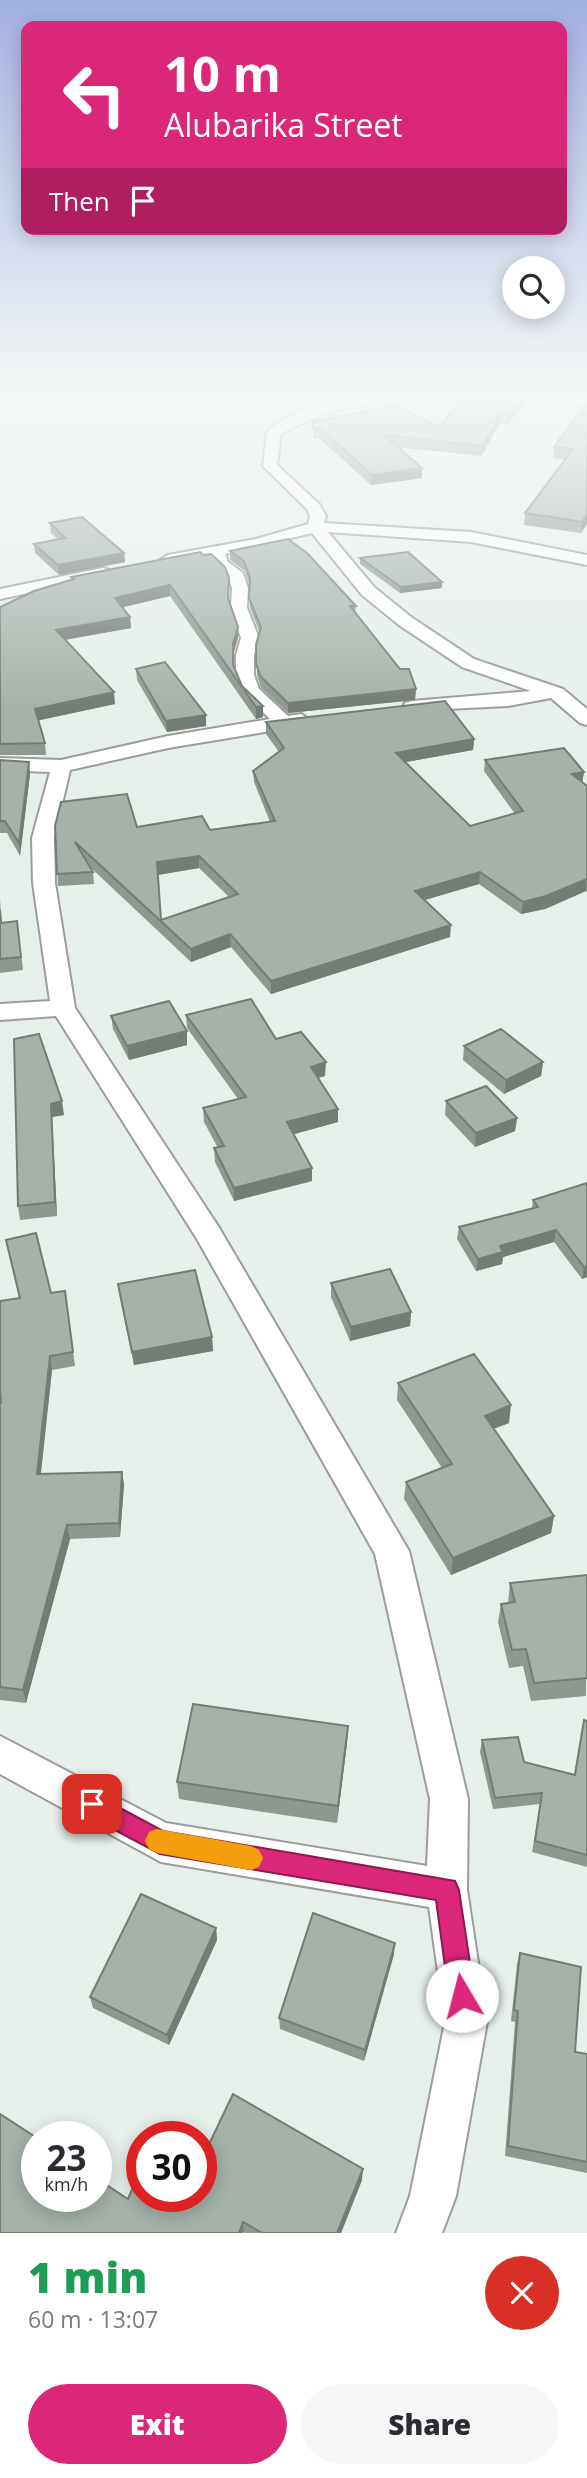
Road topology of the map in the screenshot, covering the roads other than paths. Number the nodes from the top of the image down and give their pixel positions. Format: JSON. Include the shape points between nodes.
{"nodes":[{"id":1,"x":306,"y":499,"type":"edge"},
{"id":2,"x":315,"y":527,"type":"junction"},
{"id":3,"x":217,"y":551,"type":"junction"},
{"id":4,"x":587,"y":560,"type":"edge"},
{"id":5,"x":155,"y":563,"type":"edge"},
{"id":6,"x":117,"y":571,"type":"edge"},
{"id":7,"x":0,"y":594,"type":"edge"},
{"id":8,"x":556,"y":693,"type":"junction"},
{"id":9,"x":387,"y":710,"type":"edge"},
{"id":10,"x":322,"y":717,"type":"edge"},
{"id":11,"x":587,"y":719,"type":"edge"},
{"id":12,"x":283,"y":722,"type":"junction"},
{"id":13,"x":0,"y":764,"type":"edge"},
{"id":14,"x":61,"y":766,"type":"junction"},
{"id":15,"x":62,"y":1008,"type":"junction"},
{"id":16,"x":0,"y":1013,"type":"edge"},
{"id":17,"x":0,"y":1754,"type":"edge"},
{"id":18,"x":447,"y":1890,"type":"junction"},
{"id":19,"x":419,"y":2233,"type":"edge"}],
"edges":[{"from":1,"to":2,"type":"street","via":[[318,516]]},
{"from":2,"to":3,"type":"street"},
{"from":2,"to":4,"type":"street","via":[[471,537]]},
{"from":2,"to":8,"type":"street","via":[[368,591],[405,621],[468,663]]},
{"from":3,"to":5,"type":"street"},
{"from":3,"to":12,"type":"street","via":[[218,560],[235,573],[240,588],[239,608],[250,638],[245,655],[248,683]]},
{"from":6,"to":7,"type":"street"},
{"from":8,"to":9,"type":"street"},
{"from":8,"to":11,"type":"street"},
{"from":10,"to":12,"type":"street"},
{"from":12,"to":14,"type":"street","via":[[168,741]]},
{"from":13,"to":14,"type":"street"},
{"from":14,"to":15,"type":"street","via":[[43,838],[44,883]]},
{"from":15,"to":16,"type":"street"},
{"from":15,"to":18,"type":"street","via":[[208,1233],[392,1551],[449,1799]]},
{"from":17,"to":18,"type":"street","via":[[160,1842]]},
{"from":18,"to":19,"type":"street","via":[[466,2022],[433,2196]]}]}
